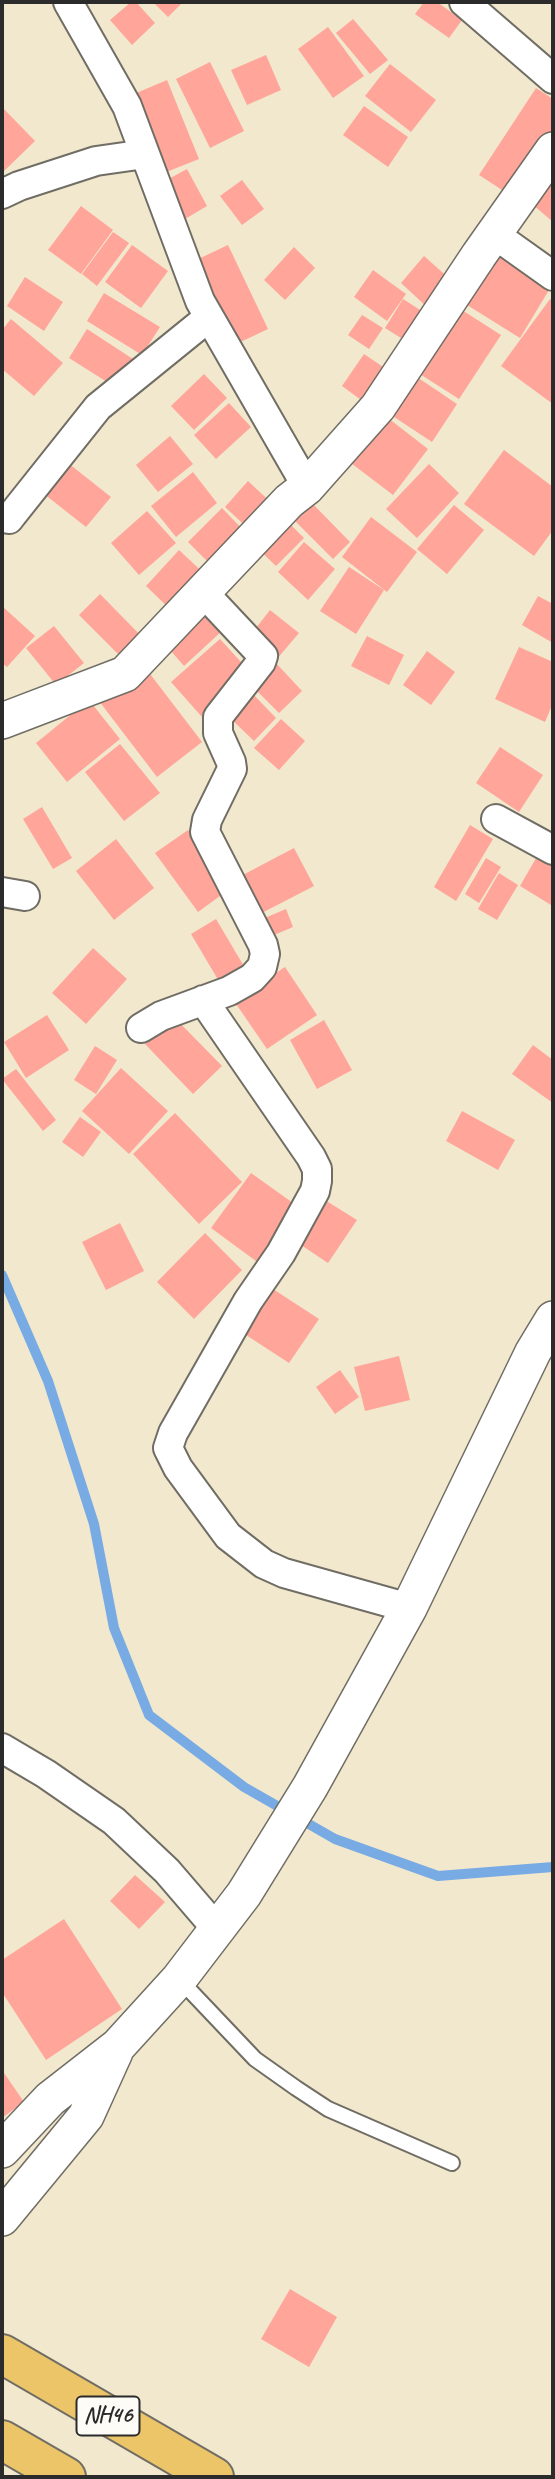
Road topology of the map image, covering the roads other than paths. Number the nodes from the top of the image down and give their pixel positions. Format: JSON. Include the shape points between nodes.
{"nodes":[{"id":1,"x":68,"y":2,"type":"edge"},
{"id":2,"x":464,"y":2,"type":"edge"},
{"id":3,"x":553,"y":79,"type":"edge"},
{"id":4,"x":553,"y":150,"type":"edge"},
{"id":5,"x":145,"y":154,"type":"junction"},
{"id":6,"x":2,"y":194,"type":"edge"},
{"id":7,"x":494,"y":234,"type":"junction"},
{"id":8,"x":553,"y":276,"type":"edge"},
{"id":9,"x":209,"y":317,"type":"junction"},
{"id":10,"x":306,"y":487,"type":"junction"},
{"id":11,"x":2,"y":519,"type":"edge"},
{"id":12,"x":202,"y":591,"type":"junction"},
{"id":13,"x":2,"y":721,"type":"edge"},
{"id":14,"x":496,"y":819,"type":"dead end"},
{"id":15,"x":553,"y":850,"type":"edge"},
{"id":16,"x":203,"y":1000,"type":"junction"},
{"id":17,"x":141,"y":1028,"type":"dead end"},
{"id":18,"x":553,"y":1319,"type":"edge"},
{"id":19,"x":409,"y":1608,"type":"junction"},
{"id":20,"x":2,"y":1748,"type":"edge"},
{"id":21,"x":216,"y":1928,"type":"junction"},
{"id":22,"x":179,"y":1979,"type":"junction"},
{"id":23,"x":118,"y":2046,"type":"junction"},
{"id":24,"x":2,"y":2150,"type":"edge"},
{"id":25,"x":452,"y":2163,"type":"dead end"},
{"id":26,"x":2,"y":2218,"type":"edge"},
{"id":27,"x":2,"y":2354,"type":"edge"},
{"id":28,"x":2,"y":2440,"type":"edge"},
{"id":29,"x":66,"y":2477,"type":"edge"},
{"id":30,"x":214,"y":2477,"type":"edge"}],
"edges":[{"from":1,"to":5,"type":"street","via":[[127,106]]},
{"from":2,"to":3,"type":"street"},
{"from":4,"to":7,"type":"street"},
{"from":5,"to":6,"type":"street","via":[[96,161]]},
{"from":5,"to":9,"type":"street"},
{"from":7,"to":8,"type":"street"},
{"from":7,"to":10,"type":"street","via":[[378,407]]},
{"from":9,"to":10,"type":"street"},
{"from":9,"to":11,"type":"street","via":[[98,407],[9,519]]},
{"from":10,"to":12,"type":"street"},
{"from":12,"to":13,"type":"street","via":[[125,674]]},
{"from":12,"to":16,"type":"street","via":[[263,656],[218,718],[218,733],[232,769],[205,832],[265,954],[262,967],[252,978]]},
{"from":14,"to":15,"type":"street"},
{"from":16,"to":17,"type":"street"},
{"from":16,"to":19,"type":"street","via":[[311,1157],[317,1181],[281,1253],[248,1301],[168,1448],[229,1536],[264,1564]]},
{"from":18,"to":19,"type":"street"},
{"from":19,"to":21,"type":"street","via":[[310,1787],[244,1894]]},
{"from":20,"to":21,"type":"street","via":[[114,1821],[167,1871]]},
{"from":21,"to":22,"type":"street"},
{"from":22,"to":23,"type":"street"},
{"from":22,"to":25,"type":"lane","via":[[255,2059],[296,2088],[328,2109]]},
{"from":23,"to":24,"type":"street","via":[[50,2099]]},
{"from":23,"to":26,"type":"street","via":[[86,2116]]},
{"from":27,"to":30,"type":"highway","number":"NH46"},
{"from":28,"to":29,"type":"highway"}]}
